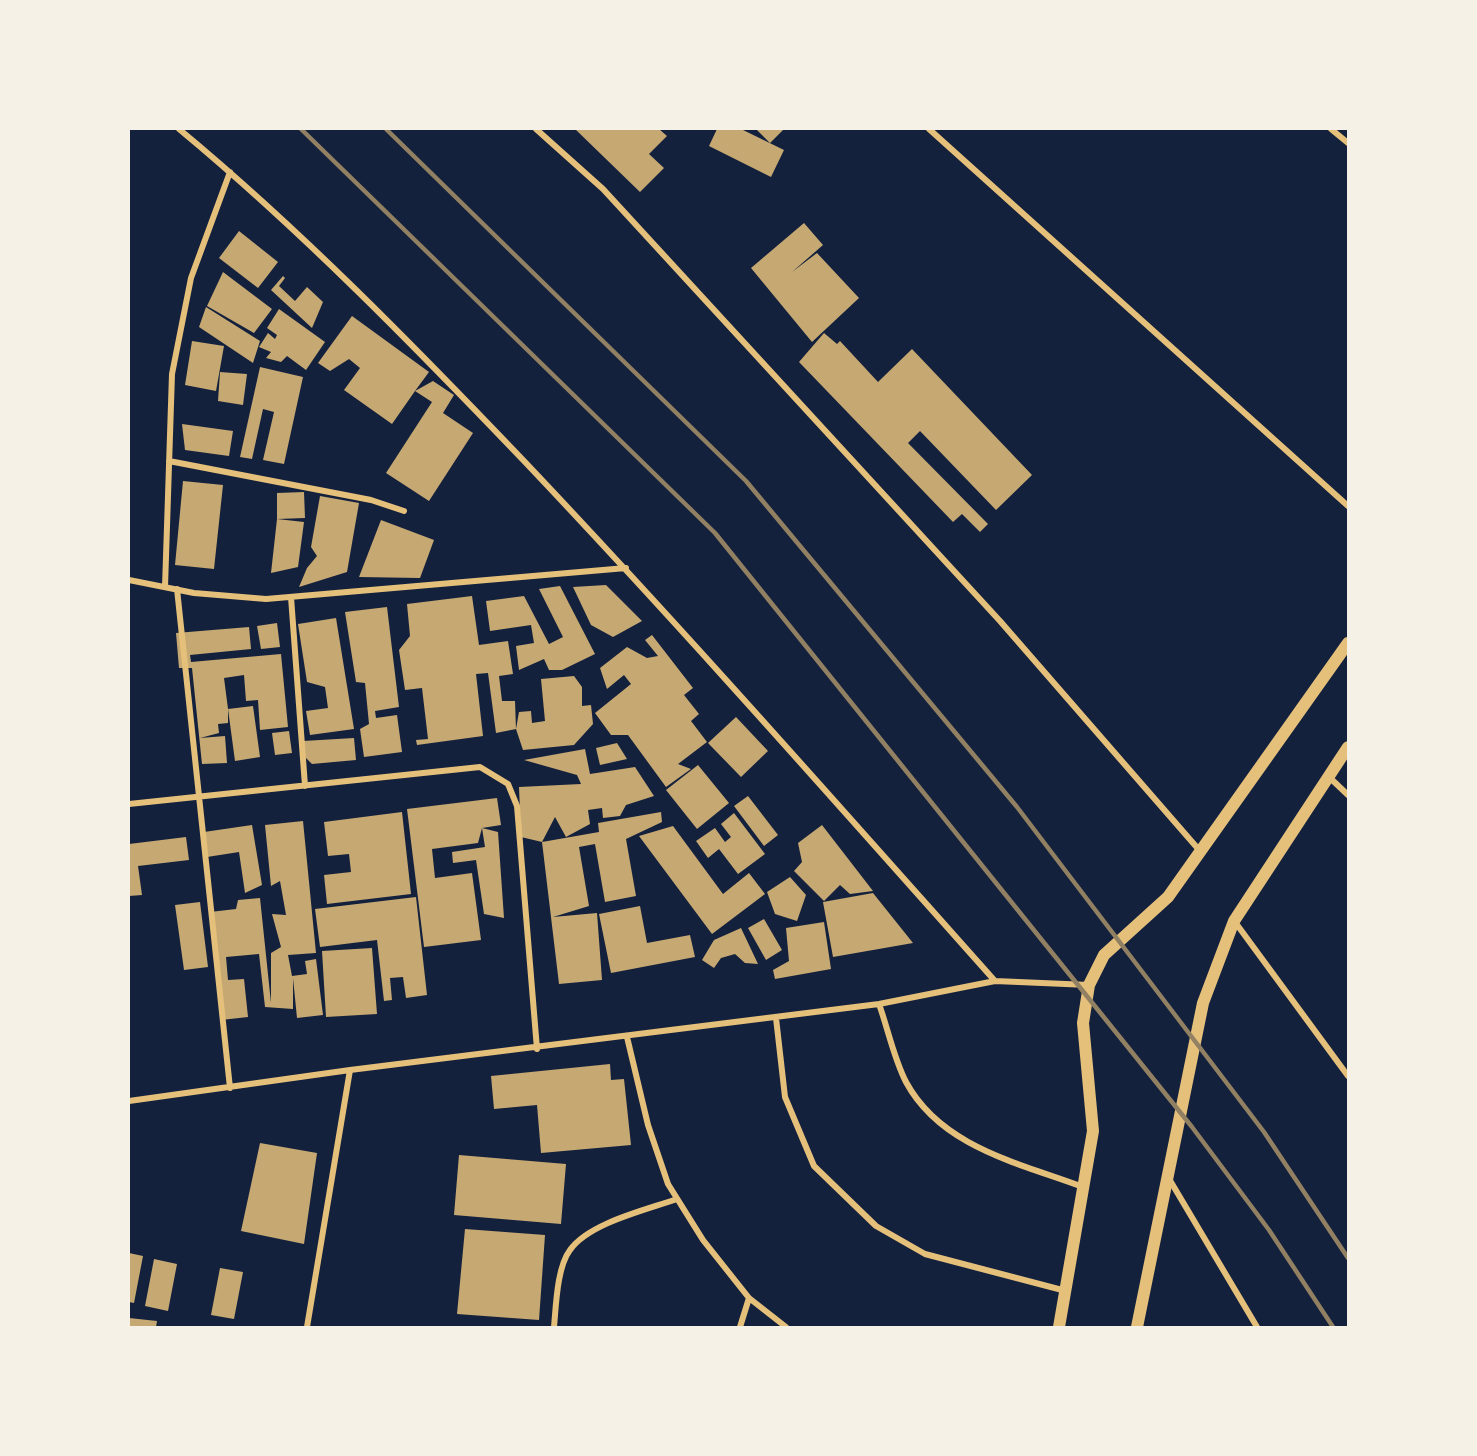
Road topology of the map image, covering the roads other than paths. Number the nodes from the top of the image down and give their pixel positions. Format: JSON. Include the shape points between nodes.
{"nodes":[{"id":1,"x":179,"y":129,"type":"edge"},
{"id":2,"x":536,"y":129,"type":"edge"},
{"id":3,"x":929,"y":129,"type":"edge"},
{"id":4,"x":1331,"y":129,"type":"edge"},
{"id":5,"x":1348,"y":143,"type":"edge"},
{"id":6,"x":230,"y":171,"type":"junction"},
{"id":7,"x":169,"y":462,"type":"junction"},
{"id":8,"x":1348,"y":506,"type":"edge"},
{"id":9,"x":404,"y":511,"type":"dead end"},
{"id":10,"x":626,"y":568,"type":"junction"},
{"id":11,"x":129,"y":580,"type":"edge"},
{"id":12,"x":165,"y":587,"type":"junction"},
{"id":13,"x":177,"y":590,"type":"junction"},
{"id":14,"x":291,"y":597,"type":"junction"},
{"id":15,"x":1348,"y":643,"type":"edge"},
{"id":16,"x":1348,"y":747,"type":"edge"},
{"id":17,"x":1327,"y":775,"type":"junction"},
{"id":18,"x":305,"y":786,"type":"junction"},
{"id":19,"x":1348,"y":795,"type":"edge"},
{"id":20,"x":198,"y":797,"type":"junction"},
{"id":21,"x":129,"y":804,"type":"edge"},
{"id":22,"x":1200,"y":851,"type":"junction"},
{"id":23,"x":1234,"y":921,"type":"junction"},
{"id":24,"x":995,"y":981,"type":"junction"},
{"id":25,"x":1089,"y":985,"type":"junction"},
{"id":26,"x":879,"y":1004,"type":"junction"},
{"id":27,"x":776,"y":1018,"type":"junction"},
{"id":28,"x":627,"y":1037,"type":"junction"},
{"id":29,"x":537,"y":1048,"type":"junction"},
{"id":30,"x":350,"y":1070,"type":"junction"},
{"id":31,"x":1348,"y":1076,"type":"edge"},
{"id":32,"x":230,"y":1088,"type":"junction"},
{"id":33,"x":129,"y":1101,"type":"edge"},
{"id":34,"x":1166,"y":1174,"type":"junction"},
{"id":35,"x":1083,"y":1187,"type":"junction"},
{"id":36,"x":677,"y":1199,"type":"junction"},
{"id":37,"x":1067,"y":1291,"type":"junction"},
{"id":38,"x":749,"y":1298,"type":"junction"},
{"id":39,"x":307,"y":1327,"type":"edge"},
{"id":40,"x":554,"y":1327,"type":"edge"},
{"id":41,"x":740,"y":1327,"type":"edge"},
{"id":42,"x":786,"y":1327,"type":"edge"},
{"id":43,"x":1059,"y":1327,"type":"edge"},
{"id":44,"x":1137,"y":1327,"type":"edge"},
{"id":45,"x":1257,"y":1327,"type":"edge"}],
"edges":[{"from":1,"to":6,"type":"street"},
{"from":2,"to":22,"type":"street","via":[[603,189],[1000,621]]},
{"from":3,"to":8,"type":"street"},
{"from":4,"to":5,"type":"street"},
{"from":6,"to":7,"type":"street","via":[[191,278],[172,374]]},
{"from":6,"to":10,"type":"street","via":[[429,361]]},
{"from":7,"to":9,"type":"street","via":[[371,500]]},
{"from":7,"to":12,"type":"street"},
{"from":10,"to":14,"type":"street"},
{"from":10,"to":24,"type":"street"},
{"from":11,"to":12,"type":"street"},
{"from":12,"to":13,"type":"street"},
{"from":13,"to":14,"type":"street","via":[[266,599]]},
{"from":13,"to":20,"type":"street"},
{"from":14,"to":18,"type":"street"},
{"from":15,"to":22,"type":"main road"},
{"from":16,"to":17,"type":"main road"},
{"from":17,"to":19,"type":"street"},
{"from":17,"to":23,"type":"main road"},
{"from":18,"to":20,"type":"street"},
{"from":18,"to":29,"type":"street","via":[[480,767],[508,784],[517,806]]},
{"from":20,"to":21,"type":"street"},
{"from":20,"to":32,"type":"street"},
{"from":22,"to":25,"type":"main road","via":[[1168,897],[1104,955]]},
{"from":23,"to":31,"type":"street"},
{"from":23,"to":34,"type":"main road","via":[[1203,1003]]},
{"from":24,"to":25,"type":"street"},
{"from":24,"to":26,"type":"street"},
{"from":25,"to":35,"type":"main road","via":[[1083,1023],[1093,1131]]},
{"from":26,"to":27,"type":"street"},
{"from":26,"to":35,"type":"street","via":[[906,1082],[930,1117],[965,1142]]},
{"from":27,"to":28,"type":"street"},
{"from":27,"to":37,"type":"street","via":[[785,1097],[814,1166],[876,1226],[925,1254]]},
{"from":28,"to":29,"type":"street"},
{"from":28,"to":36,"type":"street","via":[[648,1125]]},
{"from":29,"to":30,"type":"street"},
{"from":30,"to":32,"type":"street"},
{"from":30,"to":39,"type":"street"},
{"from":32,"to":33,"type":"street"},
{"from":34,"to":44,"type":"main road"},
{"from":34,"to":45,"type":"street"},
{"from":35,"to":37,"type":"main road"},
{"from":36,"to":38,"type":"street"},
{"from":36,"to":40,"type":"street","via":[[593,1230],[569,1251],[559,1282]]},
{"from":37,"to":43,"type":"main road"},
{"from":38,"to":41,"type":"street"},
{"from":38,"to":42,"type":"street"}]}
